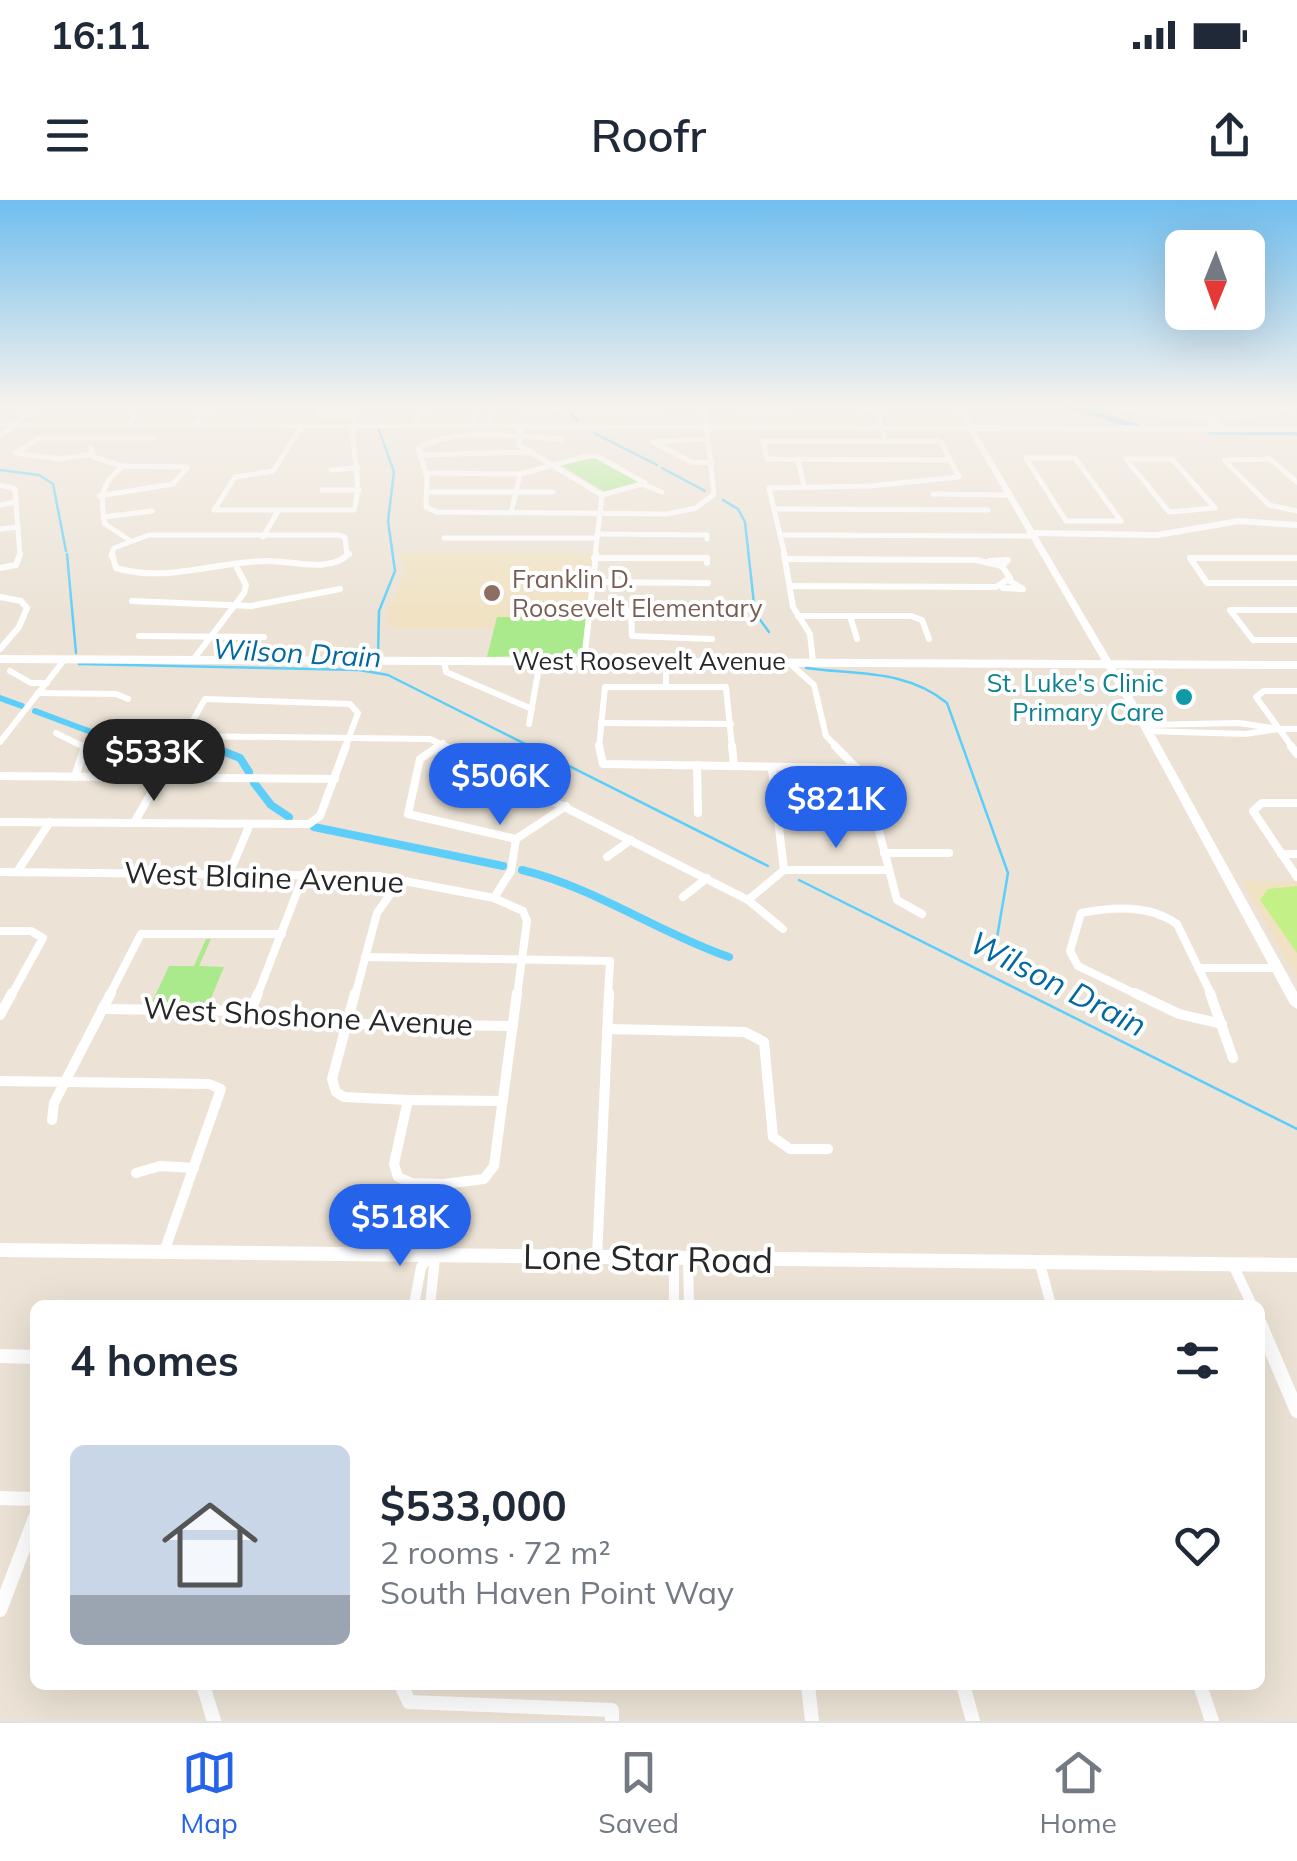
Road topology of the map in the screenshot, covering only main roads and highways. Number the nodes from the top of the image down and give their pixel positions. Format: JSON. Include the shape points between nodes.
{"nodes":[{"id":1,"x":997,"y":476,"type":"edge"},
{"id":2,"x":1297,"y":1004,"type":"edge"},
{"id":3,"x":0,"y":1250,"type":"edge"},
{"id":4,"x":1297,"y":1266,"type":"edge"}],
"edges":[{"from":1,"to":2,"type":"main road"},
{"from":3,"to":4,"type":"main road","name":"Lone Star Road"}]}
